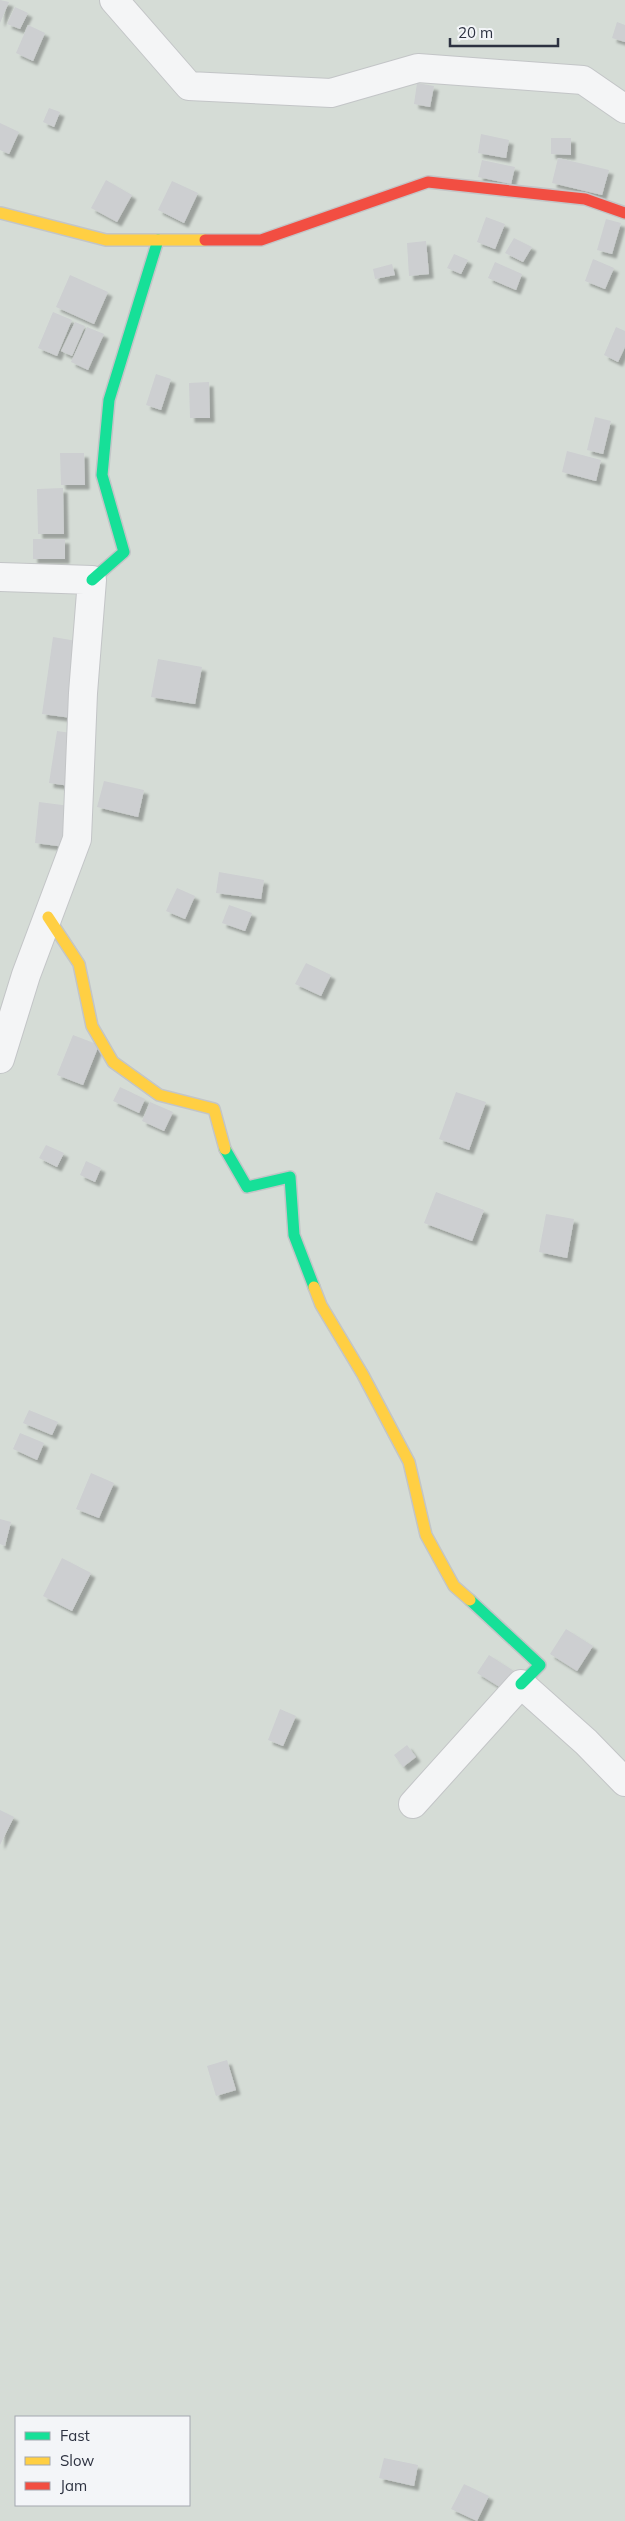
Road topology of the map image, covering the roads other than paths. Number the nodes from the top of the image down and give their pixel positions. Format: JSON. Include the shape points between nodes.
{"nodes":[{"id":1,"x":114,"y":0,"type":"edge"},
{"id":2,"x":625,"y":109,"type":"edge"},
{"id":3,"x":625,"y":213,"type":"edge"},
{"id":4,"x":0,"y":215,"type":"edge"},
{"id":5,"x":158,"y":240,"type":"junction"},
{"id":6,"x":0,"y":577,"type":"edge"},
{"id":7,"x":92,"y":580,"type":"junction"},
{"id":8,"x":48,"y":916,"type":"junction"},
{"id":9,"x":0,"y":1060,"type":"edge"},
{"id":10,"x":522,"y":1684,"type":"junction"},
{"id":11,"x":625,"y":1782,"type":"edge"},
{"id":12,"x":413,"y":1804,"type":"dead end"}],
"edges":[{"from":1,"to":2,"type":"street","via":[[189,86],[331,93],[418,68],[583,80]]},
{"from":3,"to":5,"type":"street","via":[[585,199],[428,182],[261,240]]},
{"from":4,"to":5,"type":"street","via":[[106,240]]},
{"from":5,"to":7,"type":"street","via":[[109,400],[102,475],[124,552]]},
{"from":6,"to":7,"type":"street"},
{"from":7,"to":8,"type":"street","via":[[77,839]]},
{"from":8,"to":9,"type":"street"},
{"from":8,"to":10,"type":"street","via":[[79,964],[92,1026],[112,1062],[158,1095],[214,1109],[224,1147],[247,1187],[290,1177],[294,1235],[321,1305],[409,1462],[426,1535],[454,1586],[540,1664]]},
{"from":10,"to":11,"type":"street"},
{"from":10,"to":12,"type":"street"}]}
